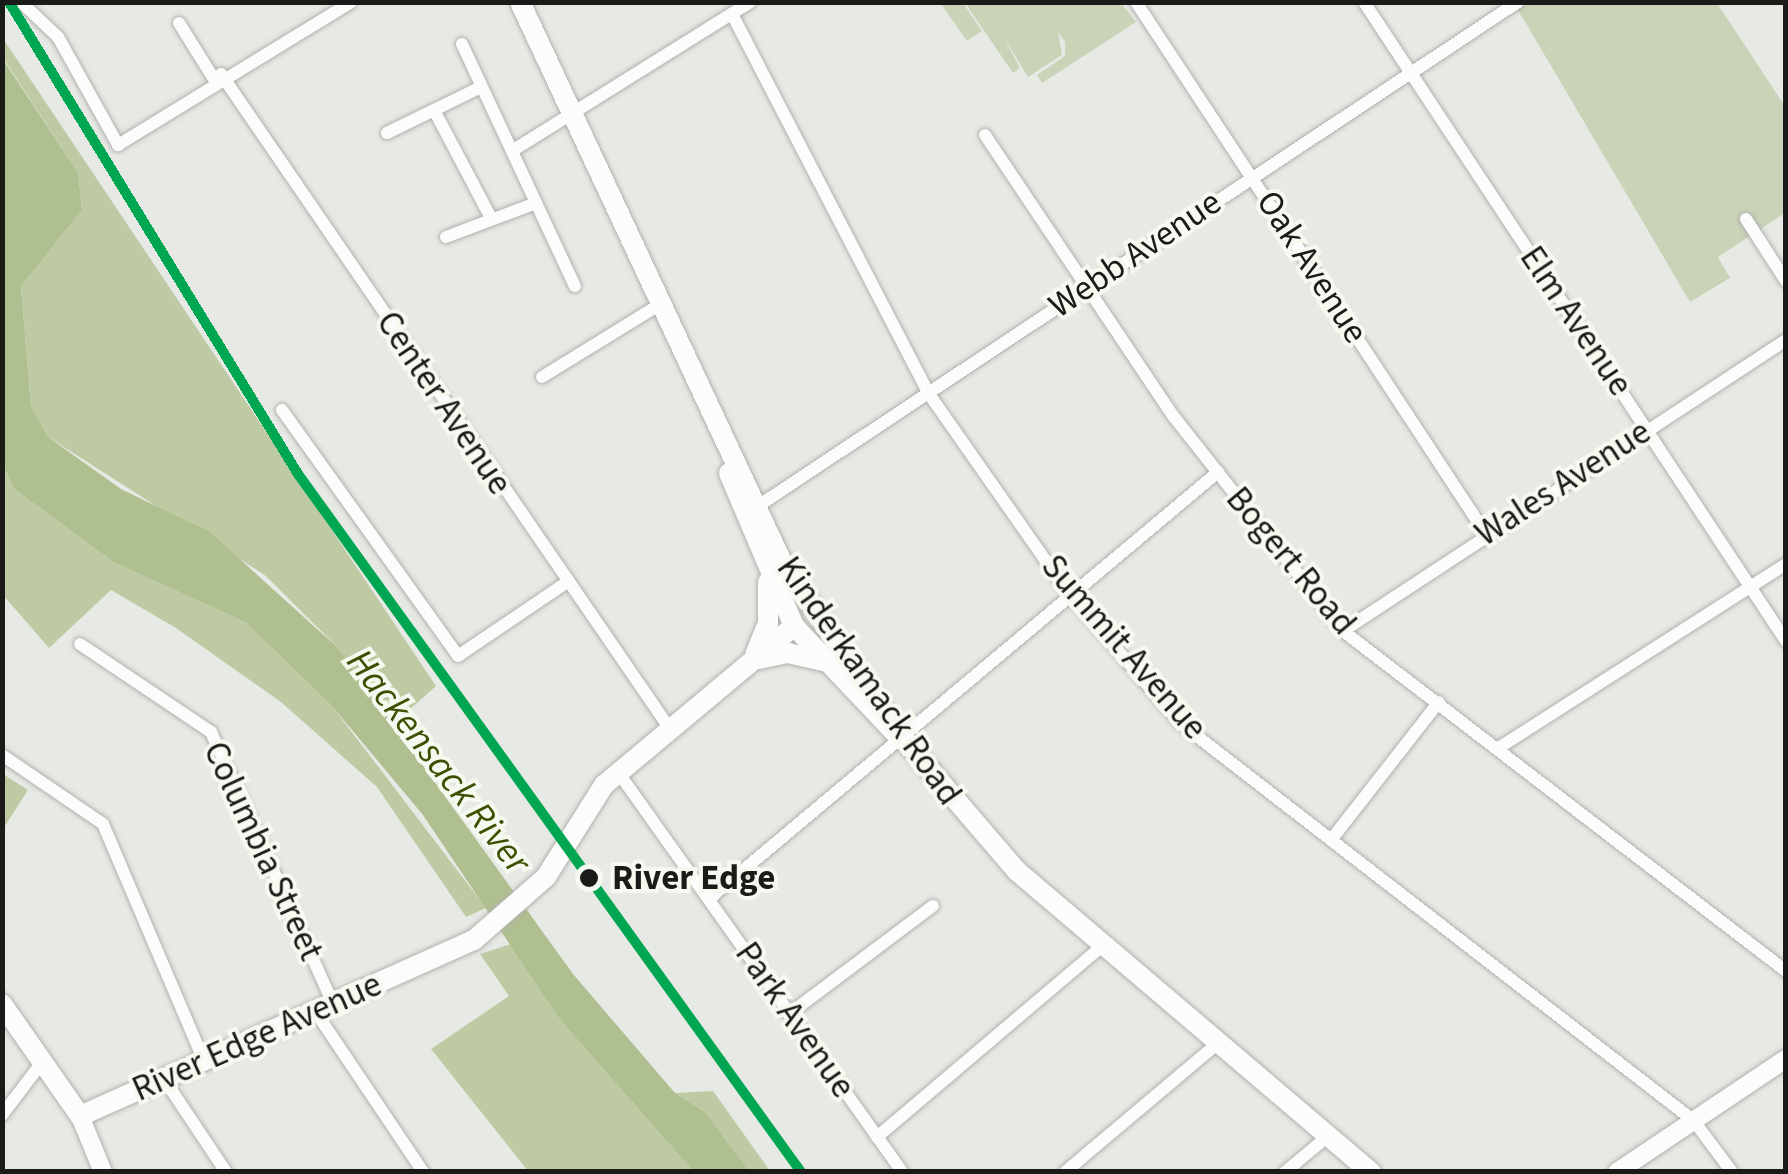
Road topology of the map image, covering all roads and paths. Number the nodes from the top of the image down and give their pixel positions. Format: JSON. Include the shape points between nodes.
{"nodes":[{"id":1,"x":21,"y":2,"type":"edge"},
{"id":2,"x":351,"y":2,"type":"edge"},
{"id":3,"x":520,"y":2,"type":"edge"},
{"id":4,"x":750,"y":2,"type":"edge"},
{"id":5,"x":1136,"y":2,"type":"edge"},
{"id":6,"x":1364,"y":2,"type":"edge"},
{"id":7,"x":1518,"y":2,"type":"edge"},
{"id":8,"x":732,"y":14,"type":"junction"},
{"id":9,"x":179,"y":23,"type":"dead end"},
{"id":10,"x":462,"y":44,"type":"dead end"},
{"id":11,"x":1408,"y":71,"type":"junction"},
{"id":12,"x":217,"y":76,"type":"junction"},
{"id":13,"x":482,"y":86,"type":"junction"},
{"id":14,"x":434,"y":110,"type":"junction"},
{"id":15,"x":571,"y":118,"type":"junction"},
{"id":16,"x":387,"y":133,"type":"dead end"},
{"id":17,"x":985,"y":135,"type":"dead end"},
{"id":18,"x":512,"y":151,"type":"junction"},
{"id":19,"x":1251,"y":174,"type":"junction"},
{"id":20,"x":536,"y":203,"type":"junction"},
{"id":21,"x":492,"y":218,"type":"junction"},
{"id":22,"x":1746,"y":219,"type":"dead end"},
{"id":23,"x":446,"y":236,"type":"dead end"},
{"id":24,"x":1786,"y":281,"type":"edge"},
{"id":25,"x":575,"y":286,"type":"dead end"},
{"id":26,"x":1087,"y":288,"type":"junction"},
{"id":27,"x":660,"y":304,"type":"junction"},
{"id":28,"x":1786,"y":340,"type":"edge"},
{"id":29,"x":542,"y":377,"type":"dead end"},
{"id":30,"x":929,"y":394,"type":"junction"},
{"id":31,"x":282,"y":410,"type":"dead end"},
{"id":32,"x":1647,"y":428,"type":"junction"},
{"id":33,"x":720,"y":436,"type":"junction"},
{"id":34,"x":1218,"y":472,"type":"junction"},
{"id":35,"x":755,"y":508,"type":"junction"},
{"id":36,"x":1486,"y":534,"type":"junction"},
{"id":37,"x":751,"y":537,"type":"junction"},
{"id":38,"x":1786,"y":564,"type":"edge"},
{"id":39,"x":767,"y":575,"type":"junction"},
{"id":40,"x":566,"y":583,"type":"junction"},
{"id":41,"x":1753,"y":585,"type":"junction"},
{"id":42,"x":1070,"y":594,"type":"junction"},
{"id":43,"x":794,"y":626,"type":"junction"},
{"id":44,"x":1343,"y":631,"type":"junction"},
{"id":45,"x":1786,"y":641,"type":"edge"},
{"id":46,"x":80,"y":644,"type":"dead end"},
{"id":47,"x":752,"y":661,"type":"junction"},
{"id":48,"x":823,"y":662,"type":"junction"},
{"id":49,"x":1439,"y":702,"type":"junction"},
{"id":50,"x":670,"y":729,"type":"junction"},
{"id":51,"x":902,"y":738,"type":"junction"},
{"id":52,"x":1500,"y":747,"type":"junction"},
{"id":53,"x":2,"y":755,"type":"edge"},
{"id":54,"x":618,"y":772,"type":"junction"},
{"id":55,"x":1331,"y":840,"type":"junction"},
{"id":56,"x":710,"y":898,"type":"junction"},
{"id":57,"x":933,"y":906,"type":"dead end"},
{"id":58,"x":1103,"y":946,"type":"junction"},
{"id":59,"x":1786,"y":971,"type":"edge"},
{"id":60,"x":2,"y":1004,"type":"edge"},
{"id":61,"x":324,"y":1007,"type":"junction"},
{"id":62,"x":788,"y":1014,"type":"junction"},
{"id":63,"x":1218,"y":1044,"type":"junction"},
{"id":64,"x":1786,"y":1060,"type":"edge"},
{"id":65,"x":43,"y":1061,"type":"junction"},
{"id":66,"x":204,"y":1061,"type":"junction"},
{"id":67,"x":164,"y":1079,"type":"junction"},
{"id":68,"x":2,"y":1114,"type":"edge"},
{"id":69,"x":80,"y":1116,"type":"junction"},
{"id":70,"x":1694,"y":1121,"type":"junction"},
{"id":71,"x":877,"y":1136,"type":"junction"},
{"id":72,"x":1328,"y":1136,"type":"junction"},
{"id":73,"x":103,"y":1172,"type":"edge"},
{"id":74,"x":226,"y":1172,"type":"edge"},
{"id":75,"x":424,"y":1172,"type":"edge"},
{"id":76,"x":902,"y":1172,"type":"edge"},
{"id":77,"x":1065,"y":1172,"type":"edge"},
{"id":78,"x":1284,"y":1172,"type":"edge"},
{"id":79,"x":1371,"y":1172,"type":"edge"},
{"id":80,"x":1617,"y":1172,"type":"edge"},
{"id":81,"x":1732,"y":1172,"type":"edge"}],
"edges":[{"from":1,"to":12,"type":"street","via":[[58,37],[118,145]]},
{"from":2,"to":12,"type":"street"},
{"from":3,"to":15,"type":"main road","name":"Kinderkamack Road"},
{"from":4,"to":8,"type":"street"},
{"from":5,"to":19,"type":"street","name":"Oak Avenue"},
{"from":6,"to":11,"type":"street","name":"Elm Avenue"},
{"from":7,"to":11,"type":"street","name":"Webb Avenue"},
{"from":8,"to":15,"type":"street"},
{"from":8,"to":30,"type":"street","name":"Summit Avenue"},
{"from":9,"to":12,"type":"street","name":"Center Avenue"},
{"from":10,"to":13,"type":"street"},
{"from":11,"to":19,"type":"street","name":"Webb Avenue"},
{"from":11,"to":32,"type":"street","name":"Elm Avenue"},
{"from":12,"to":40,"type":"street","name":"Center Avenue"},
{"from":13,"to":14,"type":"street"},
{"from":13,"to":18,"type":"street"},
{"from":14,"to":16,"type":"street"},
{"from":14,"to":21,"type":"street"},
{"from":15,"to":18,"type":"street"},
{"from":15,"to":27,"type":"main road","name":"Kinderkamack Road"},
{"from":17,"to":26,"type":"street","name":"Bogert Road"},
{"from":18,"to":20,"type":"street"},
{"from":19,"to":26,"type":"street","name":"Webb Avenue"},
{"from":19,"to":36,"type":"street","name":"Oak Avenue"},
{"from":20,"to":21,"type":"street"},
{"from":20,"to":25,"type":"street"},
{"from":21,"to":23,"type":"street"},
{"from":22,"to":24,"type":"street"},
{"from":26,"to":30,"type":"street","name":"Webb Avenue"},
{"from":26,"to":34,"type":"street","name":"Bogert Road"},
{"from":27,"to":29,"type":"street"},
{"from":27,"to":33,"type":"main road","name":"Kinderkamack Road"},
{"from":28,"to":32,"type":"street","name":"Wales Avenue"},
{"from":30,"to":35,"type":"street","name":"Webb Avenue"},
{"from":30,"to":42,"type":"street","name":"Summit Avenue"},
{"from":31,"to":40,"type":"street","via":[[458,656]]},
{"from":32,"to":36,"type":"street","name":"Wales Avenue"},
{"from":32,"to":41,"type":"street","name":"Elm Avenue"},
{"from":33,"to":35,"type":"main road","name":"Kinderkamack Road"},
{"from":33,"to":37,"type":"main road"},
{"from":34,"to":42,"type":"street"},
{"from":34,"to":44,"type":"street","name":"Bogert Road"},
{"from":35,"to":37,"type":"main road"},
{"from":35,"to":51,"type":"main road","name":"Kinderkamack Road","via":[[799,594]]},
{"from":36,"to":44,"type":"street","name":"Wales Avenue"},
{"from":37,"to":39,"type":"main road"},
{"from":38,"to":41,"type":"street"},
{"from":39,"to":43,"type":"main road"},
{"from":39,"to":47,"type":"main road","via":[[768,623]]},
{"from":40,"to":50,"type":"street","name":"Center Avenue"},
{"from":41,"to":45,"type":"street","name":"Elm Avenue"},
{"from":41,"to":52,"type":"street"},
{"from":42,"to":51,"type":"street"},
{"from":42,"to":55,"type":"street","name":"Summit Avenue","via":[[1180,722]]},
{"from":43,"to":47,"type":"main road","name":"River Edge Avenue"},
{"from":43,"to":48,"type":"main road"},
{"from":44,"to":49,"type":"street","name":"Bogert Road"},
{"from":46,"to":61,"type":"street","name":"Columbia Street","via":[[211,732]]},
{"from":47,"to":48,"type":"main road","via":[[788,652]]},
{"from":47,"to":50,"type":"main road","name":"River Edge Avenue"},
{"from":48,"to":51,"type":"main road"},
{"from":49,"to":52,"type":"street","name":"Bogert Road"},
{"from":49,"to":55,"type":"street"},
{"from":50,"to":54,"type":"main road","name":"River Edge Avenue"},
{"from":51,"to":56,"type":"street"},
{"from":51,"to":58,"type":"main road","name":"Kinderkamack Road","via":[[978,832]]},
{"from":52,"to":59,"type":"street","name":"Bogert Road"},
{"from":53,"to":66,"type":"street","via":[[102,824]]},
{"from":54,"to":56,"type":"street","name":"Park Avenue"},
{"from":54,"to":61,"type":"main road","name":"River Edge Avenue","via":[[526,900],[494,928]]},
{"from":55,"to":70,"type":"street","name":"Summit Avenue"},
{"from":56,"to":62,"type":"street","name":"Park Avenue"},
{"from":57,"to":62,"type":"street"},
{"from":58,"to":63,"type":"main road","name":"Kinderkamack Road"},
{"from":58,"to":71,"type":"street"},
{"from":60,"to":65,"type":"main road"},
{"from":61,"to":66,"type":"main road","name":"River Edge Avenue"},
{"from":61,"to":75,"type":"street","name":"Columbia Street"},
{"from":62,"to":71,"type":"street","name":"Park Avenue"},
{"from":63,"to":72,"type":"main road","name":"Kinderkamack Road"},
{"from":63,"to":77,"type":"street"},
{"from":64,"to":70,"type":"street"},
{"from":65,"to":68,"type":"street"},
{"from":65,"to":69,"type":"main road"},
{"from":66,"to":67,"type":"main road","name":"River Edge Avenue"},
{"from":67,"to":69,"type":"main road","name":"River Edge Avenue"},
{"from":67,"to":74,"type":"street"},
{"from":69,"to":73,"type":"street"},
{"from":70,"to":80,"type":"street"},
{"from":70,"to":81,"type":"street","name":"Summit Avenue"},
{"from":71,"to":76,"type":"street","name":"Park Avenue"},
{"from":72,"to":78,"type":"street"},
{"from":72,"to":79,"type":"main road","name":"Kinderkamack Road"}]}
